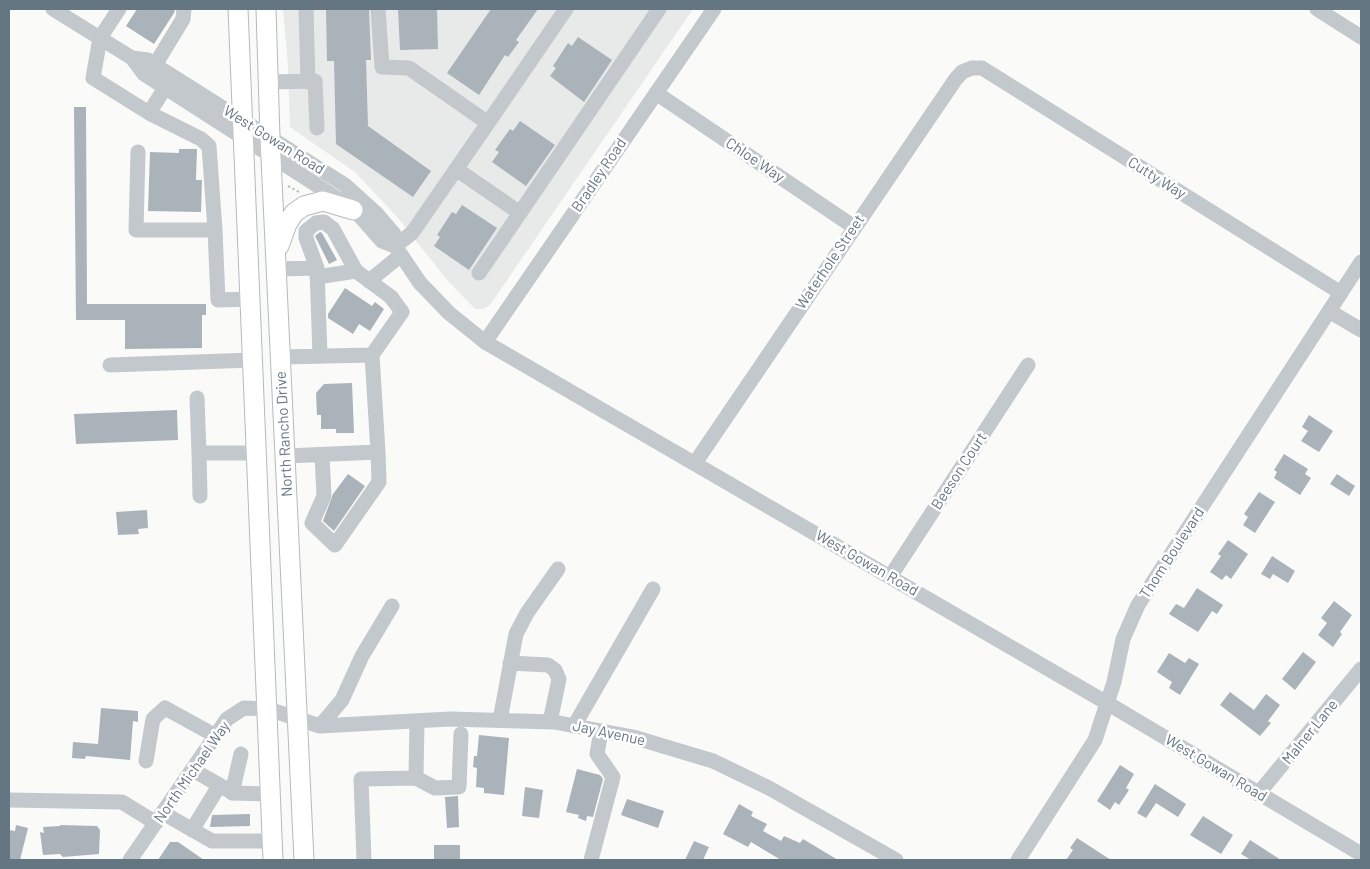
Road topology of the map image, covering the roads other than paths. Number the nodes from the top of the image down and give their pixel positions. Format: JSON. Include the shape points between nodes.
{"nodes":[{"id":1,"x":54,"y":9,"type":"edge"},
{"id":2,"x":119,"y":9,"type":"edge"},
{"id":3,"x":184,"y":9,"type":"edge"},
{"id":4,"x":238,"y":9,"type":"edge"},
{"id":5,"x":266,"y":9,"type":"edge"},
{"id":6,"x":306,"y":9,"type":"edge"},
{"id":7,"x":378,"y":9,"type":"edge"},
{"id":8,"x":566,"y":9,"type":"edge"},
{"id":9,"x":659,"y":9,"type":"edge"},
{"id":10,"x":714,"y":9,"type":"edge"},
{"id":11,"x":1317,"y":9,"type":"edge"},
{"id":12,"x":1361,"y":37,"type":"edge"},
{"id":13,"x":100,"y":38,"type":"junction"},
{"id":14,"x":132,"y":58,"type":"junction"},
{"id":15,"x":156,"y":65,"type":"junction"},
{"id":16,"x":972,"y":68,"type":"joint"},
{"id":17,"x":269,"y":82,"type":"junction"},
{"id":18,"x":308,"y":82,"type":"junction"},
{"id":19,"x":165,"y":88,"type":"junction"},
{"id":20,"x":656,"y":93,"type":"junction"},
{"id":21,"x":149,"y":113,"type":"junction"},
{"id":22,"x":488,"y":123,"type":"junction"},
{"id":23,"x":317,"y":128,"type":"dead end"},
{"id":24,"x":243,"y":129,"type":"junction"},
{"id":25,"x":270,"y":137,"type":"junction"},
{"id":26,"x":138,"y":152,"type":"dead end"},
{"id":27,"x":271,"y":157,"type":"junction"},
{"id":28,"x":456,"y":169,"type":"junction"},
{"id":29,"x":353,"y":210,"type":"junction"},
{"id":30,"x":520,"y":213,"type":"junction"},
{"id":31,"x":854,"y":227,"type":"junction"},
{"id":32,"x":214,"y":230,"type":"junction"},
{"id":33,"x":398,"y":250,"type":"junction"},
{"id":34,"x":277,"y":260,"type":"junction"},
{"id":35,"x":1361,"y":262,"type":"edge"},
{"id":36,"x":356,"y":271,"type":"junction"},
{"id":37,"x":317,"y":272,"type":"junction"},
{"id":38,"x":479,"y":273,"type":"dead end"},
{"id":39,"x":369,"y":281,"type":"junction"},
{"id":40,"x":1341,"y":293,"type":"junction"},
{"id":41,"x":250,"y":299,"type":"junction"},
{"id":42,"x":1329,"y":311,"type":"junction"},
{"id":43,"x":1361,"y":330,"type":"edge"},
{"id":44,"x":485,"y":342,"type":"junction"},
{"id":45,"x":372,"y":355,"type":"junction"},
{"id":46,"x":320,"y":356,"type":"junction"},
{"id":47,"x":281,"y":357,"type":"junction"},
{"id":48,"x":253,"y":360,"type":"junction"},
{"id":49,"x":110,"y":365,"type":"dead end"},
{"id":50,"x":1028,"y":365,"type":"dead end"},
{"id":51,"x":197,"y":398,"type":"dead end"},
{"id":52,"x":378,"y":452,"type":"junction"},
{"id":53,"x":199,"y":453,"type":"junction"},
{"id":54,"x":256,"y":453,"type":"junction"},
{"id":55,"x":322,"y":455,"type":"junction"},
{"id":56,"x":286,"y":456,"type":"junction"},
{"id":57,"x":695,"y":464,"type":"junction"},
{"id":58,"x":200,"y":496,"type":"dead end"},
{"id":59,"x":558,"y":569,"type":"dead end"},
{"id":60,"x":890,"y":577,"type":"junction"},
{"id":61,"x":653,"y":589,"type":"dead end"},
{"id":62,"x":392,"y":606,"type":"dead end"},
{"id":63,"x":510,"y":663,"type":"junction"},
{"id":64,"x":1361,"y":669,"type":"edge"},
{"id":65,"x":1107,"y":703,"type":"junction"},
{"id":66,"x":268,"y":709,"type":"junction"},
{"id":67,"x":296,"y":718,"type":"junction"},
{"id":68,"x":500,"y":720,"type":"junction"},
{"id":69,"x":417,"y":721,"type":"junction"},
{"id":70,"x":550,"y":722,"type":"junction"},
{"id":71,"x":320,"y":726,"type":"junction"},
{"id":72,"x":574,"y":726,"type":"junction"},
{"id":73,"x":601,"y":731,"type":"junction"},
{"id":74,"x":461,"y":734,"type":"dead end"},
{"id":75,"x":216,"y":736,"type":"junction"},
{"id":76,"x":241,"y":754,"type":"dead end"},
{"id":77,"x":146,"y":761,"type":"dead end"},
{"id":78,"x":192,"y":770,"type":"junction"},
{"id":79,"x":416,"y":778,"type":"junction"},
{"id":80,"x":226,"y":789,"type":"junction"},
{"id":81,"x":271,"y":794,"type":"junction"},
{"id":82,"x":1258,"y":794,"type":"junction"},
{"id":83,"x":9,"y":800,"type":"edge"},
{"id":84,"x":159,"y":818,"type":"junction"},
{"id":85,"x":192,"y":830,"type":"junction"},
{"id":86,"x":272,"y":841,"type":"junction"},
{"id":87,"x":1361,"y":854,"type":"edge"},
{"id":88,"x":130,"y":860,"type":"edge"},
{"id":89,"x":273,"y":860,"type":"edge"},
{"id":90,"x":304,"y":860,"type":"edge"},
{"id":91,"x":364,"y":860,"type":"edge"},
{"id":92,"x":591,"y":860,"type":"edge"},
{"id":93,"x":896,"y":860,"type":"edge"},
{"id":94,"x":1018,"y":860,"type":"edge"}],
"edges":[{"from":1,"to":13,"type":"street","name":"West Gowan Road"},
{"from":2,"to":13,"type":"street"},
{"from":3,"to":15,"type":"street","via":[[183,19]]},
{"from":4,"to":24,"type":"main road","name":"North Rancho Drive"},
{"from":5,"to":17,"type":"main road","name":"North Rancho Drive"},
{"from":6,"to":18,"type":"street"},
{"from":7,"to":22,"type":"street","via":[[382,68],[409,68]]},
{"from":8,"to":22,"type":"street"},
{"from":9,"to":30,"type":"street"},
{"from":10,"to":20,"type":"street","name":"Bradley Road"},
{"from":11,"to":12,"type":"street"},
{"from":13,"to":14,"type":"street","name":"West Gowan Road"},
{"from":13,"to":21,"type":"street","via":[[93,78]]},
{"from":14,"to":15,"type":"street","name":"West Gowan Road","via":[[148,60]]},
{"from":14,"to":19,"type":"street","name":"West Gowan Road","via":[[144,74]]},
{"from":15,"to":24,"type":"street","name":"West Gowan Road"},
{"from":16,"to":31,"type":"street","name":"Waterhole Street","via":[[954,80]]},
{"from":16,"to":40,"type":"street","name":"Cutty Way","via":[[982,68]]},
{"from":17,"to":18,"type":"street"},
{"from":17,"to":25,"type":"main road","name":"North Rancho Drive"},
{"from":18,"to":23,"type":"street","via":[[315,81]]},
{"from":19,"to":21,"type":"street"},
{"from":19,"to":24,"type":"street","name":"West Gowan Road","via":[[224,128]]},
{"from":20,"to":31,"type":"street","name":"Chloe Way"},
{"from":20,"to":44,"type":"street","name":"Bradley Road"},
{"from":21,"to":32,"type":"street","via":[[210,146]]},
{"from":22,"to":28,"type":"street"},
{"from":24,"to":25,"type":"street","name":"West Gowan Road"},
{"from":24,"to":27,"type":"street","name":"West Gowan Road"},
{"from":24,"to":41,"type":"main road","name":"North Rancho Drive"},
{"from":25,"to":27,"type":"main road","name":"North Rancho Drive"},
{"from":25,"to":33,"type":"street","name":"West Gowan Road","via":[[360,197],[394,234]]},
{"from":26,"to":32,"type":"street","via":[[136,230]]},
{"from":27,"to":29,"type":"street","name":"West Gowan Road"},
{"from":27,"to":34,"type":"main road","name":"North Rancho Drive"},
{"from":28,"to":30,"type":"street"},
{"from":28,"to":33,"type":"street"},
{"from":29,"to":33,"type":"street","name":"West Gowan Road","via":[[382,241]]},
{"from":29,"to":34,"type":"main road","via":[[323,201],[304,206],[287,224]]},
{"from":30,"to":38,"type":"street"},
{"from":31,"to":57,"type":"street","name":"Waterhole Street"},
{"from":32,"to":41,"type":"street","via":[[218,300]]},
{"from":33,"to":39,"type":"street"},
{"from":33,"to":44,"type":"street","name":"West Gowan Road","via":[[420,284]]},
{"from":34,"to":37,"type":"street"},
{"from":34,"to":47,"type":"main road","name":"North Rancho Drive"},
{"from":35,"to":40,"type":"street","name":"Thom Boulevard"},
{"from":36,"to":37,"type":"street"},
{"from":36,"to":37,"type":"street","via":[[333,229],[324,222],[316,222],[306,231],[306,238]]},
{"from":36,"to":39,"type":"street"},
{"from":37,"to":46,"type":"street"},
{"from":39,"to":45,"type":"street","via":[[391,297],[402,312]]},
{"from":40,"to":42,"type":"street","name":"Thom Boulevard"},
{"from":41,"to":48,"type":"main road","name":"North Rancho Drive"},
{"from":42,"to":43,"type":"street"},
{"from":42,"to":65,"type":"street","name":"Thom Boulevard","via":[[1138,605],[1123,639]]},
{"from":44,"to":57,"type":"street","name":"West Gowan Road"},
{"from":45,"to":46,"type":"street"},
{"from":45,"to":52,"type":"street"},
{"from":46,"to":47,"type":"street"},
{"from":47,"to":56,"type":"main road","name":"North Rancho Drive"},
{"from":48,"to":49,"type":"street"},
{"from":48,"to":54,"type":"main road","name":"North Rancho Drive"},
{"from":50,"to":60,"type":"street","name":"Beeson Court"},
{"from":51,"to":53,"type":"street"},
{"from":52,"to":55,"type":"street"},
{"from":52,"to":55,"type":"street","via":[[379,482],[335,544],[312,523],[324,496]]},
{"from":53,"to":54,"type":"street"},
{"from":53,"to":58,"type":"street"},
{"from":54,"to":66,"type":"main road","name":"North Rancho Drive"},
{"from":55,"to":56,"type":"street"},
{"from":56,"to":67,"type":"main road","name":"North Rancho Drive"},
{"from":57,"to":60,"type":"street","name":"West Gowan Road"},
{"from":59,"to":63,"type":"street","via":[[516,634]]},
{"from":60,"to":65,"type":"street","name":"West Gowan Road"},
{"from":61,"to":72,"type":"street"},
{"from":62,"to":71,"type":"street","via":[[362,656],[342,700]]},
{"from":63,"to":68,"type":"street"},
{"from":63,"to":70,"type":"street","via":[[548,665],[555,670],[559,679]]},
{"from":64,"to":82,"type":"street","name":"Malner Lane"},
{"from":65,"to":82,"type":"street","name":"West Gowan Road"},
{"from":65,"to":94,"type":"street","name":"Thom Boulevard","via":[[1095,740]]},
{"from":66,"to":67,"type":"street","name":"North Michael Way"},
{"from":66,"to":75,"type":"street","name":"North Michael Way","via":[[244,708],[227,719]]},
{"from":66,"to":81,"type":"main road","name":"North Rancho Drive"},
{"from":67,"to":71,"type":"street","name":"Jay Avenue"},
{"from":67,"to":90,"type":"main road","name":"North Rancho Drive"},
{"from":68,"to":69,"type":"street","name":"Jay Avenue"},
{"from":68,"to":70,"type":"street","name":"Jay Avenue"},
{"from":69,"to":71,"type":"street","name":"Jay Avenue"},
{"from":69,"to":79,"type":"street"},
{"from":70,"to":72,"type":"street","name":"Jay Avenue"},
{"from":72,"to":73,"type":"street","name":"Jay Avenue"},
{"from":73,"to":92,"type":"street","via":[[597,754],[613,777]]},
{"from":73,"to":93,"type":"street","name":"Jay Avenue","via":[[633,737],[713,762],[769,788]]},
{"from":74,"to":79,"type":"street","via":[[459,787],[435,788]]},
{"from":75,"to":77,"type":"street","via":[[165,708],[154,719]]},
{"from":75,"to":78,"type":"street","name":"North Michael Way"},
{"from":76,"to":80,"type":"street"},
{"from":78,"to":80,"type":"street"},
{"from":78,"to":84,"type":"street","name":"North Michael Way"},
{"from":79,"to":91,"type":"street","via":[[361,779]]},
{"from":80,"to":81,"type":"street"},
{"from":80,"to":85,"type":"street"},
{"from":81,"to":86,"type":"main road","name":"North Rancho Drive"},
{"from":82,"to":87,"type":"street","name":"West Gowan Road"},
{"from":83,"to":84,"type":"street","via":[[122,802]]},
{"from":84,"to":85,"type":"street"},
{"from":84,"to":88,"type":"street","name":"North Michael Way"},
{"from":85,"to":86,"type":"street","via":[[212,841]]},
{"from":86,"to":89,"type":"main road","name":"North Rancho Drive"}]}
